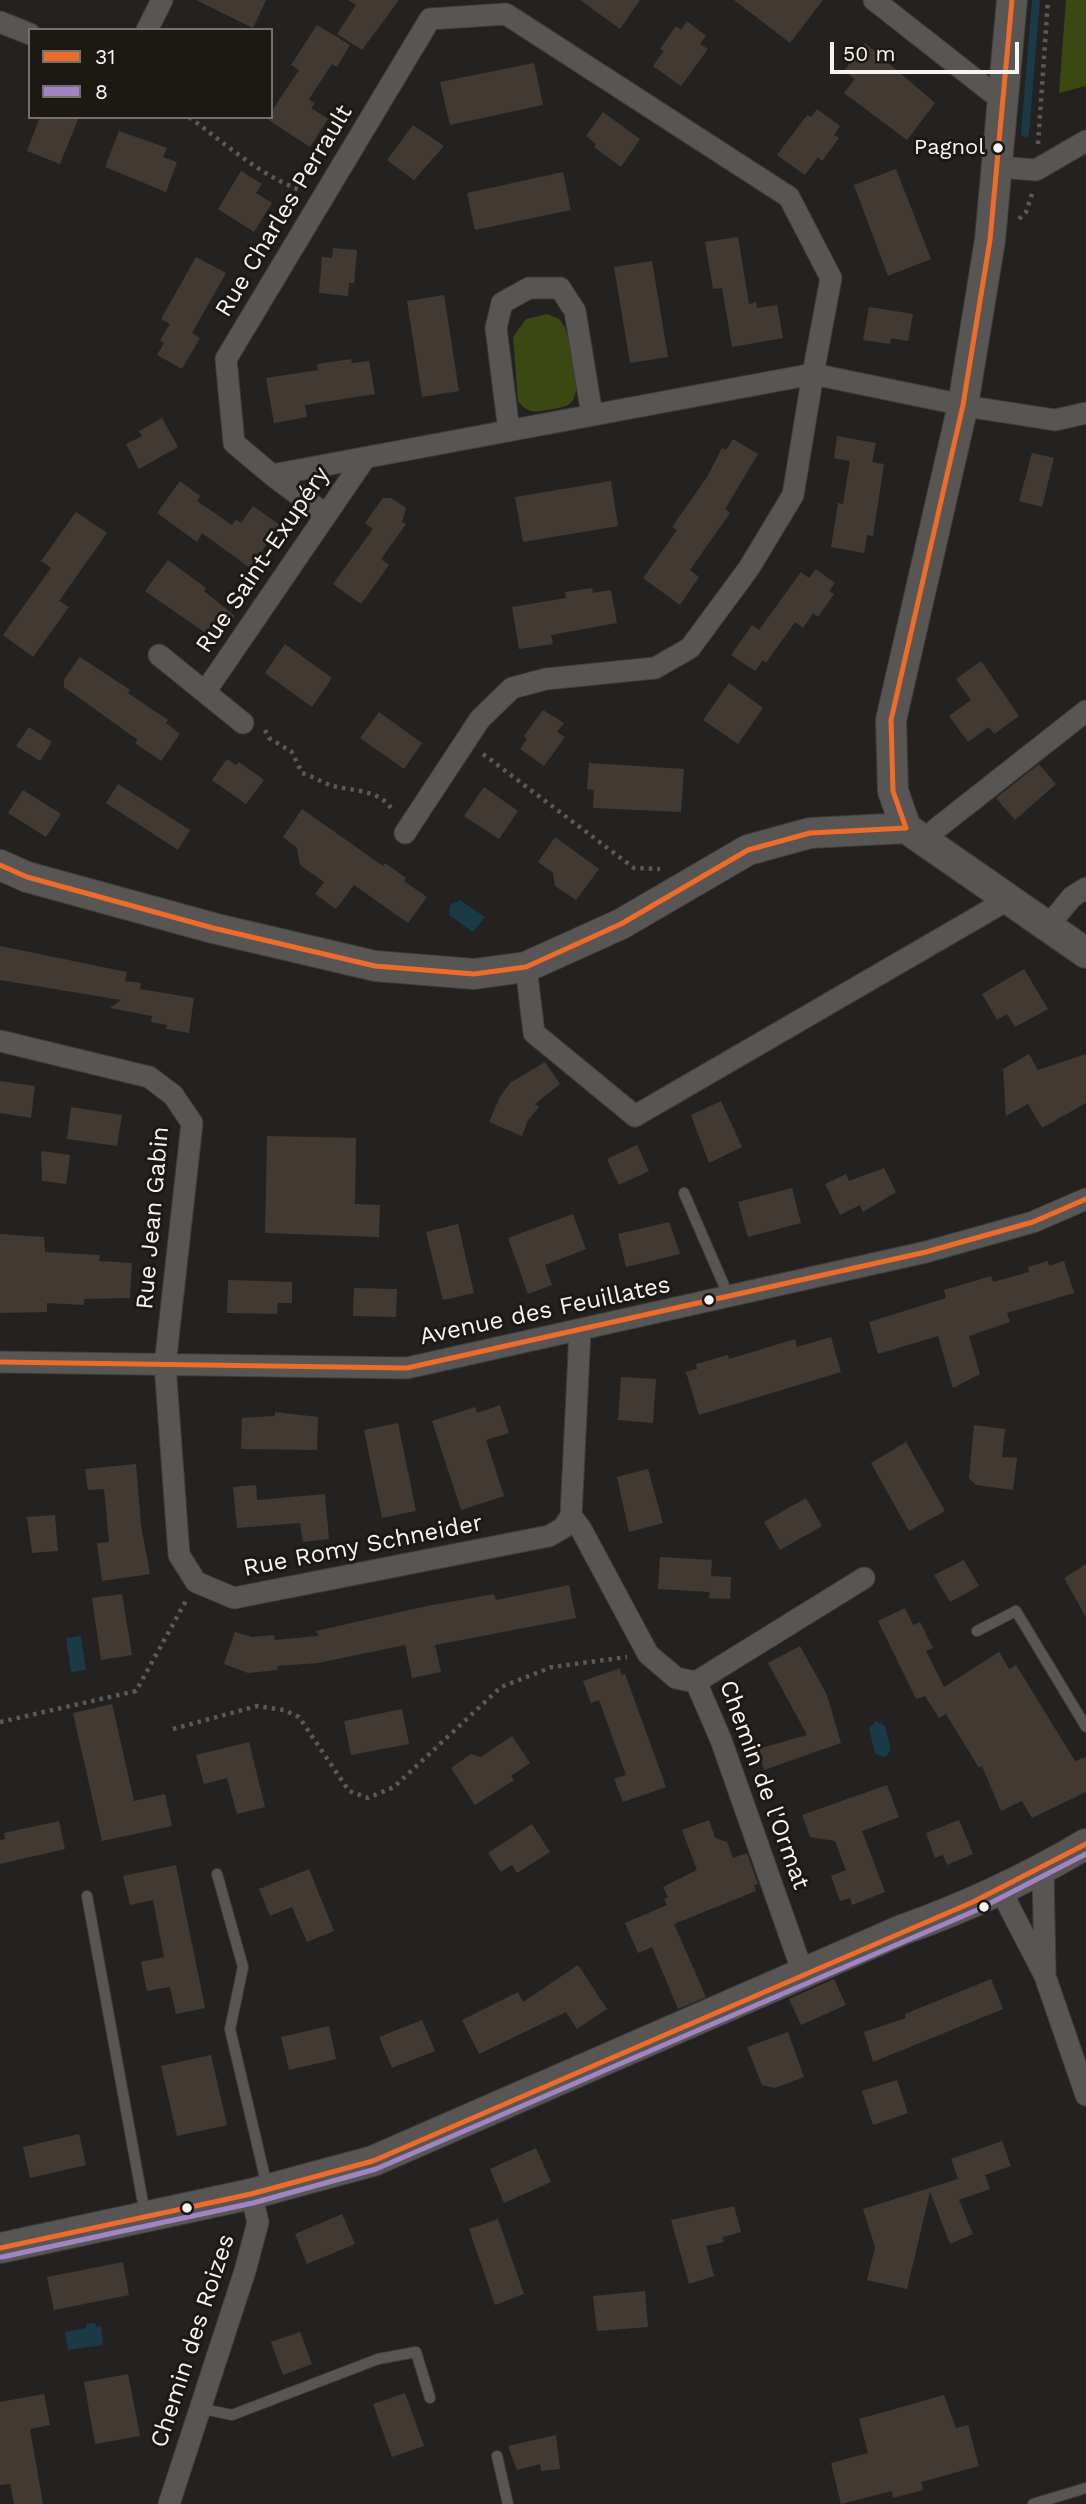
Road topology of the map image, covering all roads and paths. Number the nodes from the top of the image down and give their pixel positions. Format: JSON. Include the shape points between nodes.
{"nodes":[{"id":1,"x":162,"y":0,"type":"edge"},
{"id":2,"x":874,"y":0,"type":"edge"},
{"id":3,"x":1012,"y":0,"type":"edge"},
{"id":4,"x":1048,"y":0,"type":"edge"},
{"id":5,"x":0,"y":22,"type":"edge"},
{"id":6,"x":148,"y":28,"type":"edge"},
{"id":7,"x":28,"y":33,"type":"edge"},
{"id":8,"x":1004,"y":102,"type":"junction"},
{"id":9,"x":191,"y":119,"type":"edge"},
{"id":10,"x":1086,"y":141,"type":"edge"},
{"id":11,"x":999,"y":167,"type":"junction"},
{"id":12,"x":1036,"y":170,"type":"junction"},
{"id":13,"x":322,"y":198,"type":"junction"},
{"id":14,"x":1003,"y":221,"type":"junction"},
{"id":15,"x":813,"y":374,"type":"junction"},
{"id":16,"x":963,"y":405,"type":"junction"},
{"id":17,"x":1086,"y":413,"type":"edge"},
{"id":18,"x":592,"y":415,"type":"junction"},
{"id":19,"x":509,"y":431,"type":"junction"},
{"id":20,"x":365,"y":458,"type":"junction"},
{"id":21,"x":272,"y":475,"type":"junction"},
{"id":22,"x":326,"y":515,"type":"junction"},
{"id":23,"x":159,"y":655,"type":"dead end"},
{"id":24,"x":205,"y":692,"type":"junction"},
{"id":25,"x":1086,"y":711,"type":"edge"},
{"id":26,"x":243,"y":723,"type":"joint"},
{"id":27,"x":466,"y":741,"type":"junction"},
{"id":28,"x":405,"y":833,"type":"joint"},
{"id":29,"x":916,"y":835,"type":"junction"},
{"id":30,"x":0,"y":865,"type":"edge"},
{"id":31,"x":1086,"y":888,"type":"edge"},
{"id":32,"x":677,"y":889,"type":"junction"},
{"id":33,"x":1009,"y":900,"type":"junction"},
{"id":34,"x":1048,"y":926,"type":"junction"},
{"id":35,"x":1086,"y":953,"type":"edge"},
{"id":36,"x":526,"y":967,"type":"junction"},
{"id":37,"x":0,"y":1041,"type":"edge"},
{"id":38,"x":684,"y":1193,"type":"dead end"},
{"id":39,"x":1086,"y":1199,"type":"edge"},
{"id":40,"x":729,"y":1297,"type":"junction"},
{"id":41,"x":580,"y":1331,"type":"junction"},
{"id":42,"x":0,"y":1362,"type":"edge"},
{"id":43,"x":165,"y":1365,"type":"junction"},
{"id":44,"x":571,"y":1516,"type":"junction"},
{"id":45,"x":864,"y":1578,"type":"dead end"},
{"id":46,"x":196,"y":1582,"type":"junction"},
{"id":47,"x":977,"y":1631,"type":"dead end"},
{"id":48,"x":648,"y":1654,"type":"junction"},
{"id":49,"x":696,"y":1682,"type":"junction"},
{"id":50,"x":0,"y":1721,"type":"edge"},
{"id":51,"x":1086,"y":1727,"type":"edge"},
{"id":52,"x":173,"y":1729,"type":"dead end"},
{"id":53,"x":1086,"y":1844,"type":"edge"},
{"id":54,"x":1043,"y":1870,"type":"junction"},
{"id":55,"x":217,"y":1874,"type":"dead end"},
{"id":56,"x":1001,"y":1891,"type":"junction"},
{"id":57,"x":87,"y":1896,"type":"dead end"},
{"id":58,"x":803,"y":1973,"type":"junction"},
{"id":59,"x":1045,"y":1976,"type":"junction"},
{"id":60,"x":1086,"y":2095,"type":"edge"},
{"id":61,"x":259,"y":2191,"type":"junction"},
{"id":62,"x":145,"y":2217,"type":"junction"},
{"id":63,"x":0,"y":2248,"type":"edge"},
{"id":64,"x":430,"y":2398,"type":"dead end"},
{"id":65,"x":199,"y":2408,"type":"junction"},
{"id":66,"x":496,"y":2456,"type":"dead end"},
{"id":67,"x":1086,"y":2488,"type":"edge"},
{"id":68,"x":169,"y":2504,"type":"edge"},
{"id":69,"x":508,"y":2504,"type":"edge"},
{"id":70,"x":1036,"y":2504,"type":"edge"}],
"edges":[{"from":1,"to":6,"type":"street"},
{"from":2,"to":8,"type":"street"},
{"from":3,"to":8,"type":"street"},
{"from":4,"to":12,"type":"path"},
{"from":5,"to":7,"type":"street"},
{"from":8,"to":11,"type":"street"},
{"from":9,"to":13,"type":"path","via":[[275,181]]},
{"from":10,"to":12,"type":"street"},
{"from":11,"to":12,"type":"street"},
{"from":11,"to":14,"type":"street"},
{"from":12,"to":14,"type":"path","via":[[1026,212]]},
{"from":13,"to":15,"type":"street","name":"Rue Charles Perrault","via":[[430,19],[506,14],[789,197],[831,278]]},
{"from":13,"to":21,"type":"street","name":"Rue Charles Perrault","via":[[226,359],[234,443]]},
{"from":14,"to":16,"type":"street"},
{"from":15,"to":16,"type":"street"},
{"from":15,"to":18,"type":"street"},
{"from":15,"to":27,"type":"street","via":[[793,495],[749,568],[690,648],[655,668],[546,679],[512,688],[480,719]]},
{"from":16,"to":17,"type":"street","via":[[1055,420]]},
{"from":16,"to":29,"type":"street","via":[[891,720],[892,791]]},
{"from":18,"to":19,"type":"street"},
{"from":18,"to":19,"type":"street","via":[[575,310],[560,288],[529,288],[502,303],[496,328]]},
{"from":19,"to":20,"type":"street"},
{"from":20,"to":21,"type":"street"},
{"from":20,"to":22,"type":"street","name":"Rue Saint-Exupéry"},
{"from":21,"to":22,"type":"street","name":"Rue Charles Perrault"},
{"from":22,"to":24,"type":"street","name":"Rue Saint-Exupéry"},
{"from":23,"to":24,"type":"street","name":"Rue Saint-Exupéry"},
{"from":24,"to":26,"type":"street","name":"Rue Saint-Exupéry"},
{"from":25,"to":29,"type":"street","via":[[936,829]]},
{"from":26,"to":28,"type":"path","via":[[256,711],[265,732],[292,752],[303,773],[388,803]]},
{"from":27,"to":28,"type":"street"},
{"from":27,"to":32,"type":"path","via":[[634,868],[668,873]]},
{"from":29,"to":32,"type":"street","via":[[810,833],[748,850]]},
{"from":29,"to":33,"type":"street"},
{"from":30,"to":36,"type":"street","via":[[27,877],[213,928],[375,966],[474,974]]},
{"from":31,"to":34,"type":"street","via":[[1072,897]]},
{"from":32,"to":36,"type":"street","via":[[621,924]]},
{"from":33,"to":34,"type":"street"},
{"from":33,"to":36,"type":"street","via":[[635,1116],[534,1033]]},
{"from":34,"to":35,"type":"street"},
{"from":37,"to":43,"type":"street","name":"Rue Jean Gabin","via":[[149,1077],[173,1095],[192,1123]]},
{"from":38,"to":40,"type":"lane"},
{"from":39,"to":40,"type":"street","name":"Avenue des Feuillates","via":[[1033,1222],[926,1252]]},
{"from":40,"to":41,"type":"street","name":"Avenue des Feuillates"},
{"from":41,"to":43,"type":"street","name":"Avenue des Feuillates","via":[[407,1368]]},
{"from":41,"to":44,"type":"street"},
{"from":42,"to":43,"type":"street","name":"Avenue des Feuillates"},
{"from":43,"to":46,"type":"street","via":[[179,1555]]},
{"from":44,"to":46,"type":"street","name":"Rue Romy Schneider","via":[[549,1536],[234,1598]]},
{"from":44,"to":48,"type":"street"},
{"from":45,"to":49,"type":"street","name":"Chemin de l'Ormat"},
{"from":46,"to":50,"type":"path","via":[[136,1691]]},
{"from":47,"to":51,"type":"lane","via":[[1016,1611]]},
{"from":48,"to":49,"type":"street","via":[[676,1678]]},
{"from":48,"to":52,"type":"path","via":[[552,1667],[501,1687],[394,1787],[368,1798],[349,1791],[299,1717],[284,1710],[257,1706]]},
{"from":49,"to":58,"type":"street","name":"Chemin de l'Ormat"},
{"from":53,"to":54,"type":"street"},
{"from":54,"to":56,"type":"street"},
{"from":54,"to":59,"type":"street"},
{"from":55,"to":61,"type":"lane","via":[[243,1967],[230,2029]]},
{"from":56,"to":58,"type":"street"},
{"from":56,"to":59,"type":"street"},
{"from":57,"to":62,"type":"lane"},
{"from":58,"to":61,"type":"street","via":[[373,2161]]},
{"from":59,"to":60,"type":"street"},
{"from":61,"to":62,"type":"street"},
{"from":61,"to":65,"type":"street","name":"Chemin des Roizes","via":[[258,2222],[245,2271]]},
{"from":62,"to":63,"type":"street"},
{"from":64,"to":65,"type":"lane","via":[[416,2352],[378,2360],[232,2415]]},
{"from":65,"to":68,"type":"street","name":"Chemin des Roizes"},
{"from":66,"to":69,"type":"lane"},
{"from":67,"to":70,"type":"lane"}]}
